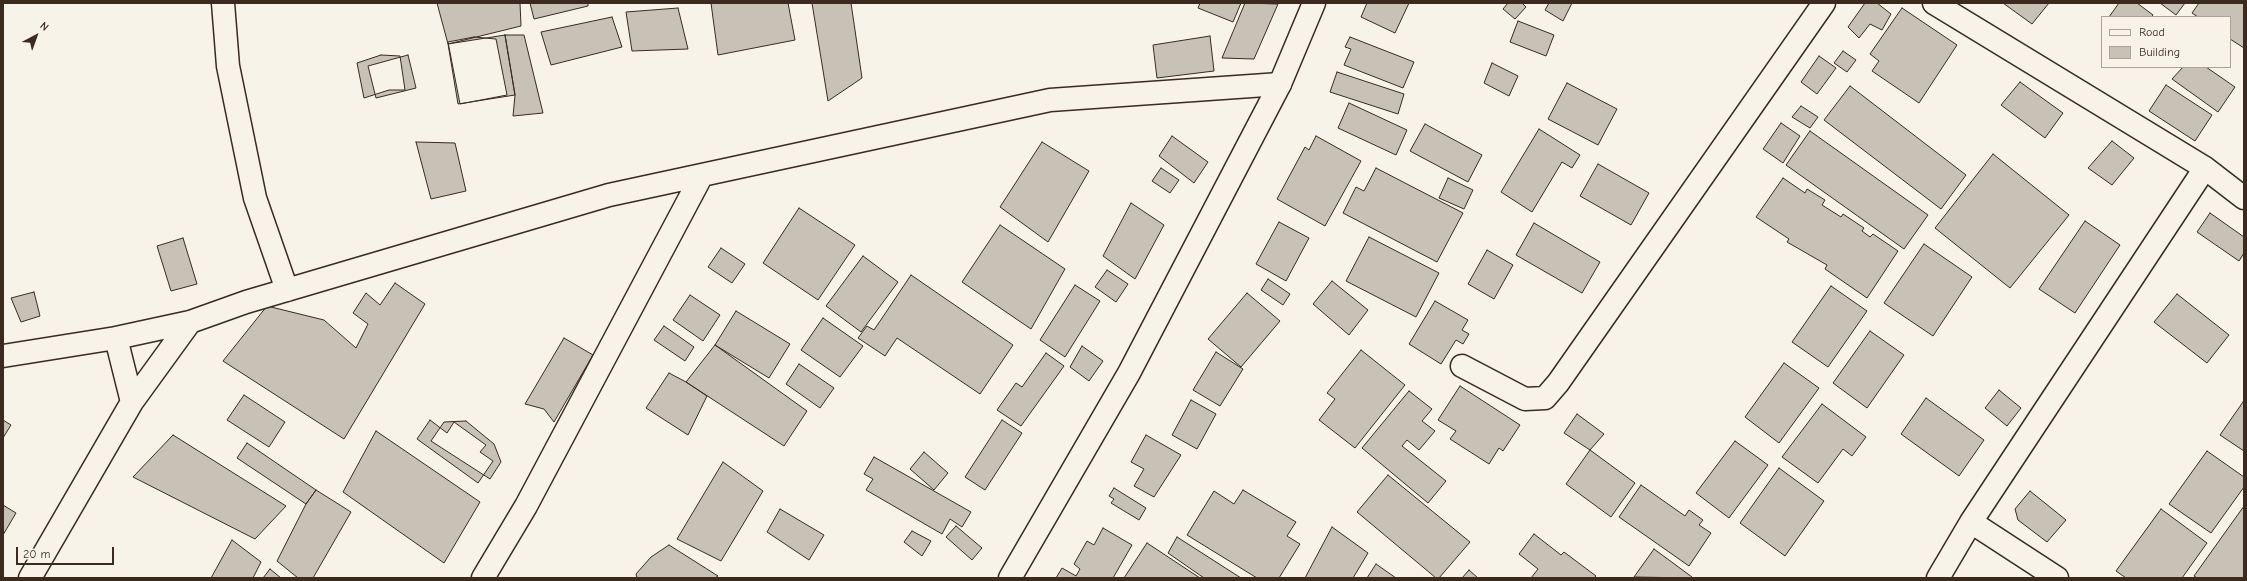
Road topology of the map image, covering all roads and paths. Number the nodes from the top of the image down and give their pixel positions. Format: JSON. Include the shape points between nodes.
{"nodes":[{"id":1,"x":223,"y":3,"type":"edge"},
{"id":2,"x":1314,"y":3,"type":"edge"},
{"id":3,"x":1824,"y":3,"type":"edge"},
{"id":4,"x":1934,"y":3,"type":"edge"},
{"id":5,"x":1280,"y":84,"type":"junction"},
{"id":6,"x":2205,"y":168,"type":"junction"},
{"id":7,"x":702,"y":175,"type":"junction"},
{"id":8,"x":2244,"y":198,"type":"edge"},
{"id":9,"x":287,"y":290,"type":"junction"},
{"id":10,"x":190,"y":322,"type":"junction"},
{"id":11,"x":116,"y":338,"type":"junction"},
{"id":12,"x":3,"y":356,"type":"edge"},
{"id":13,"x":1462,"y":366,"type":"dead end"},
{"id":14,"x":132,"y":402,"type":"junction"},
{"id":15,"x":1971,"y":522,"type":"junction"},
{"id":16,"x":30,"y":578,"type":"edge"},
{"id":17,"x":483,"y":578,"type":"edge"},
{"id":18,"x":1010,"y":578,"type":"edge"},
{"id":19,"x":1938,"y":578,"type":"edge"},
{"id":20,"x":2058,"y":578,"type":"edge"}],
"edges":[{"from":1,"to":9,"type":"street","via":[[228,66],[255,198]]},
{"from":2,"to":5,"type":"street"},
{"from":3,"to":13,"type":"street","via":[[1545,398],[1526,399]]},
{"from":4,"to":6,"type":"street"},
{"from":5,"to":7,"type":"street","via":[[1050,100]]},
{"from":5,"to":18,"type":"street","via":[[1129,373]]},
{"from":6,"to":8,"type":"street"},
{"from":6,"to":15,"type":"street"},
{"from":7,"to":9,"type":"street","via":[[609,195]]},
{"from":7,"to":17,"type":"street","via":[[526,506]]},
{"from":9,"to":10,"type":"street"},
{"from":10,"to":11,"type":"street"},
{"from":10,"to":14,"type":"street"},
{"from":11,"to":12,"type":"street"},
{"from":11,"to":14,"type":"street"},
{"from":14,"to":16,"type":"street"},
{"from":15,"to":19,"type":"street"},
{"from":15,"to":20,"type":"street"}]}
